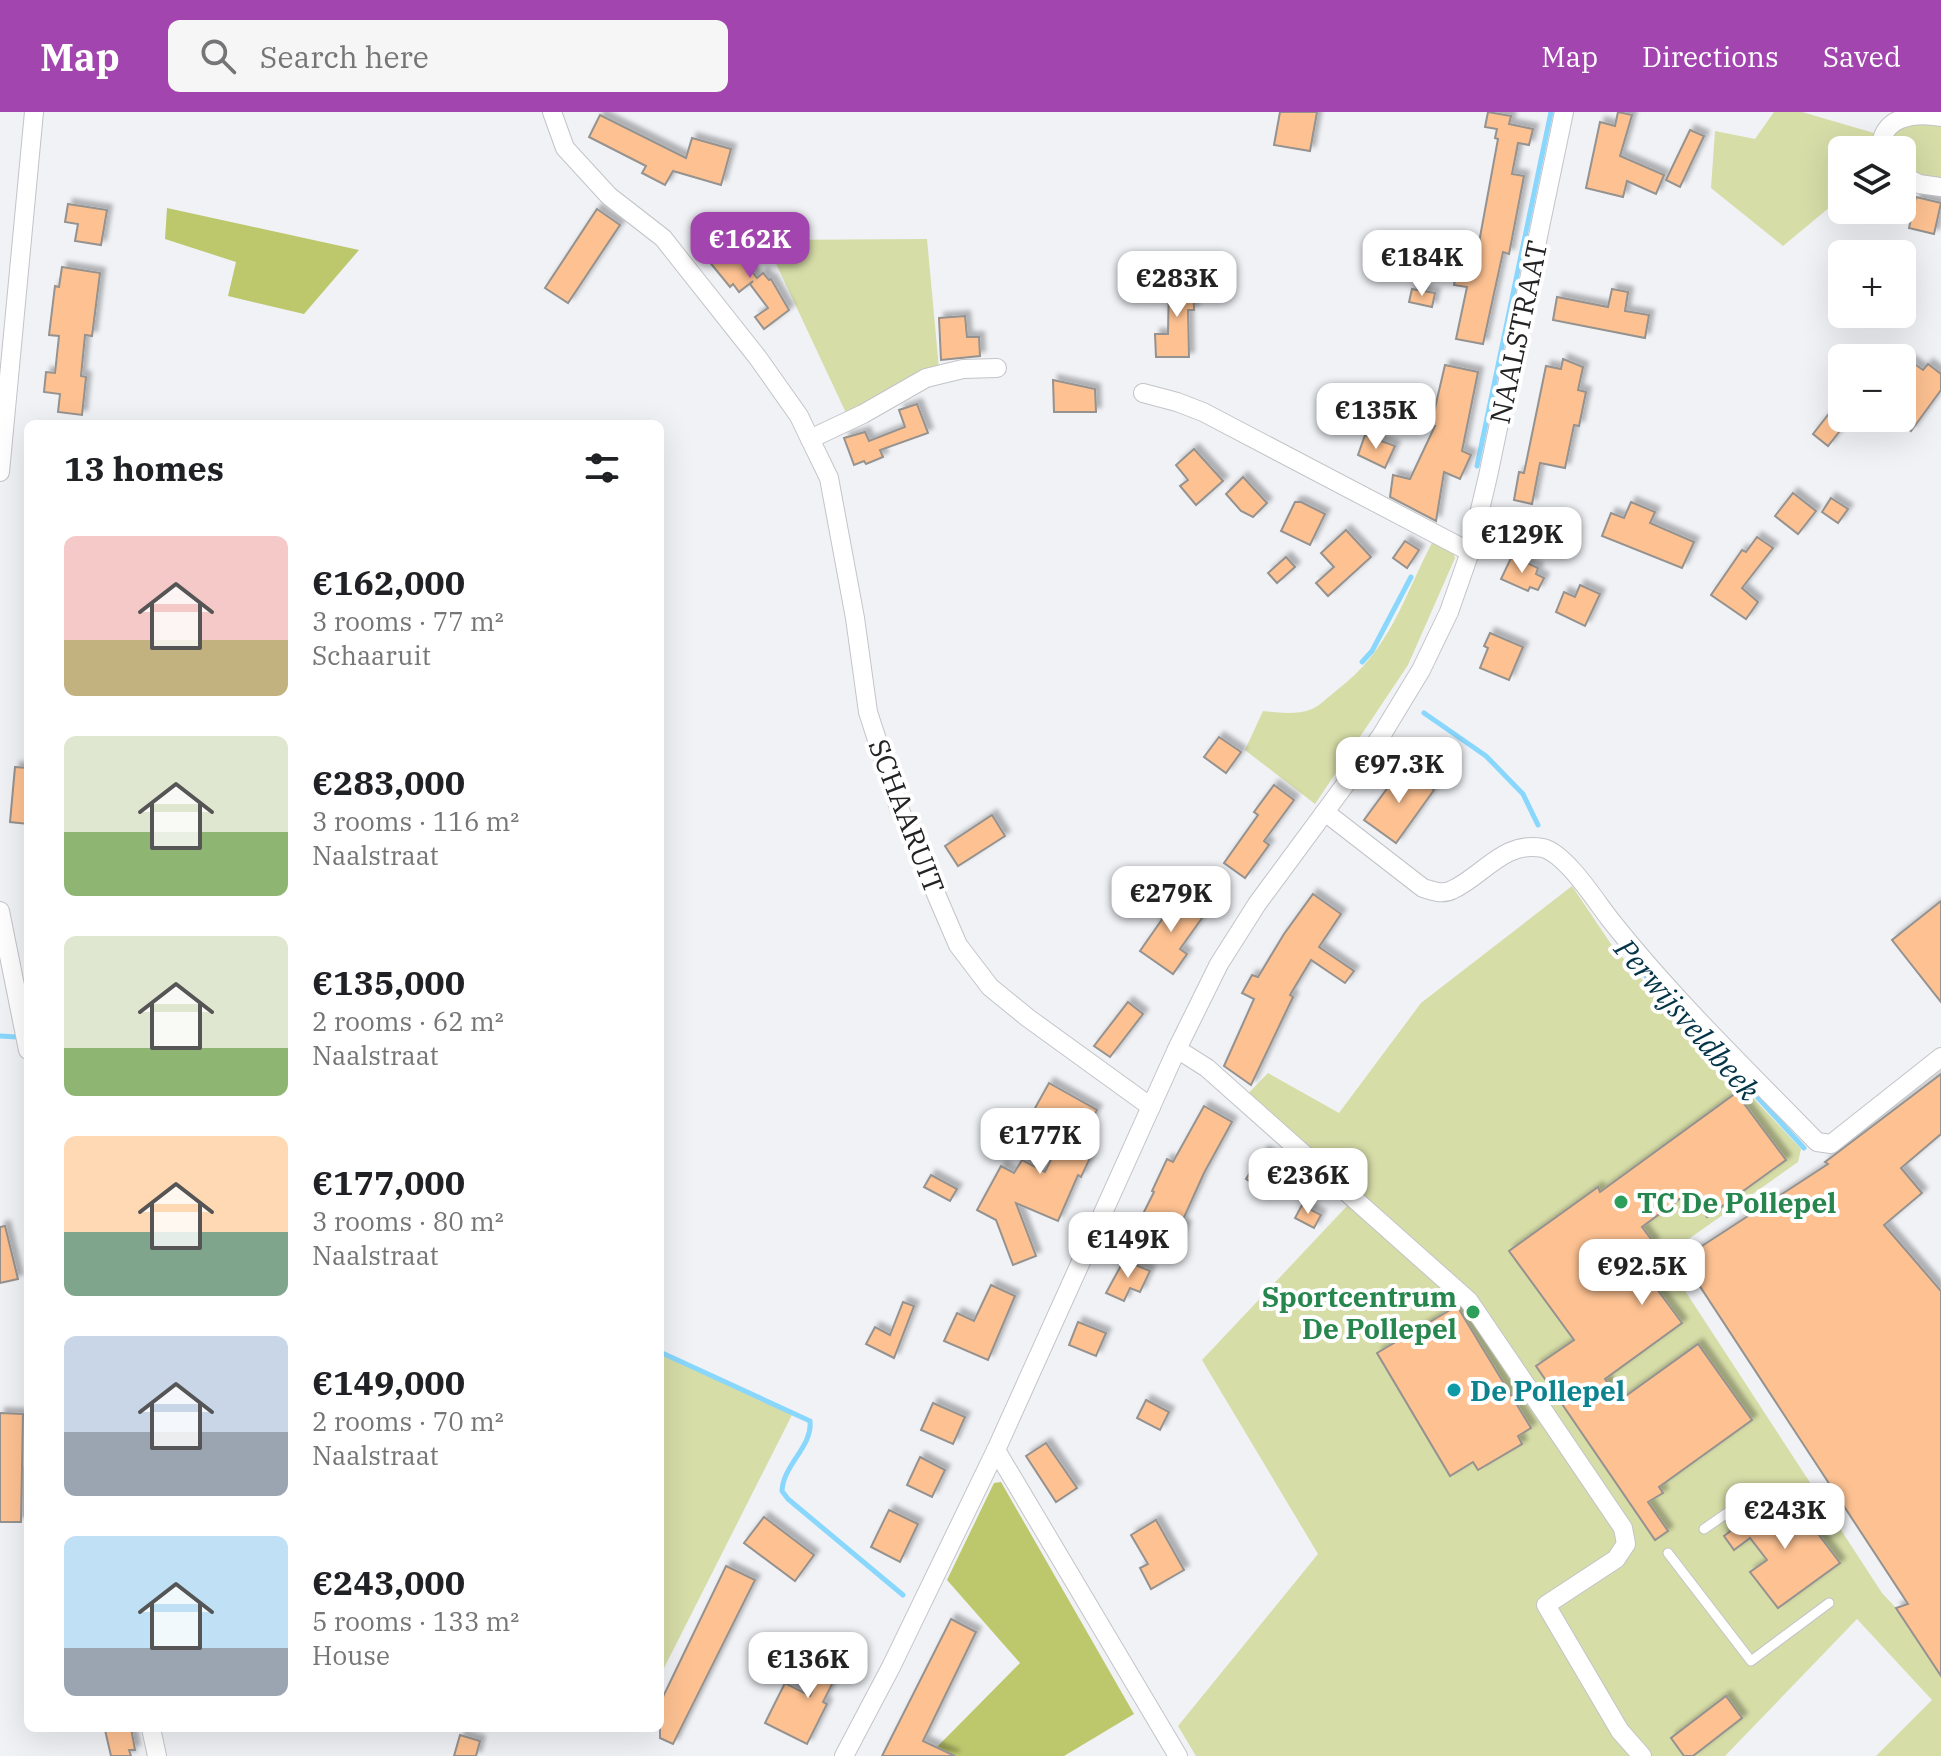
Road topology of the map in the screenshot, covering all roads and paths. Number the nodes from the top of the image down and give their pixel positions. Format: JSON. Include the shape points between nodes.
{"nodes":[{"id":1,"x":34,"y":112,"type":"edge"},
{"id":2,"x":552,"y":112,"type":"edge"},
{"id":3,"x":1564,"y":112,"type":"edge"},
{"id":4,"x":1941,"y":117,"type":"edge"},
{"id":5,"x":1883,"y":136,"type":"edge"},
{"id":6,"x":1916,"y":182,"type":"edge"},
{"id":7,"x":1941,"y":187,"type":"edge"},
{"id":8,"x":997,"y":368,"type":"dead end"},
{"id":9,"x":1143,"y":393,"type":"dead end"},
{"id":10,"x":810,"y":439,"type":"junction"},
{"id":11,"x":0,"y":472,"type":"edge"},
{"id":12,"x":1470,"y":552,"type":"junction"},
{"id":13,"x":1325,"y":812,"type":"junction"},
{"id":14,"x":0,"y":911,"type":"edge"},
{"id":15,"x":24,"y":1030,"type":"edge"},
{"id":16,"x":1177,"y":1049,"type":"junction"},
{"id":17,"x":1941,"y":1057,"type":"edge"},
{"id":18,"x":1151,"y":1107,"type":"junction"},
{"id":19,"x":996,"y":1450,"type":"junction"},
{"id":20,"x":1765,"y":1512,"type":"dead end"},
{"id":21,"x":1704,"y":1529,"type":"dead end"},
{"id":22,"x":1668,"y":1553,"type":"dead end"},
{"id":23,"x":1829,"y":1603,"type":"dead end"},
{"id":24,"x":152,"y":1732,"type":"edge"},
{"id":25,"x":157,"y":1756,"type":"edge"},
{"id":26,"x":844,"y":1756,"type":"edge"},
{"id":27,"x":1178,"y":1756,"type":"edge"},
{"id":28,"x":1642,"y":1756,"type":"edge"}],
"edges":[{"from":1,"to":11,"type":"street"},
{"from":2,"to":10,"type":"street","name":"SCHAARUIT","via":[[565,148],[609,196],[663,238],[758,358]]},
{"from":3,"to":12,"type":"street","name":"NAALSTRAAT"},
{"from":4,"to":5,"type":"street","via":[[1920,113],[1897,119]]},
{"from":6,"to":7,"type":"street"},
{"from":8,"to":10,"type":"street","via":[[926,378]]},
{"from":9,"to":12,"type":"street","via":[[1203,412]]},
{"from":10,"to":18,"type":"street","name":"SCHAARUIT","via":[[829,478],[868,712],[899,808],[958,945],[999,995]]},
{"from":12,"to":13,"type":"street","name":"NAALSTRAAT","via":[[1421,670]]},
{"from":13,"to":16,"type":"street","name":"NAALSTRAAT","via":[[1219,964]]},
{"from":13,"to":17,"type":"street","via":[[1423,888],[1437,893],[1451,891],[1518,848],[1545,849],[1566,864],[1664,984],[1817,1142],[1831,1144]]},
{"from":14,"to":15,"type":"street"},
{"from":16,"to":18,"type":"street","name":"NAALSTRAAT"},
{"from":16,"to":28,"type":"street","via":[[1207,1068],[1469,1301],[1623,1528],[1626,1544],[1616,1559],[1546,1605],[1620,1731]]},
{"from":18,"to":19,"type":"street","name":"NAALSTRAAT"},
{"from":19,"to":26,"type":"street","name":"NAALSTRAAT"},
{"from":19,"to":27,"type":"street"},
{"from":20,"to":21,"type":"lane","via":[[1753,1495]]},
{"from":22,"to":23,"type":"lane","via":[[1751,1661]]},
{"from":24,"to":25,"type":"street"}]}
